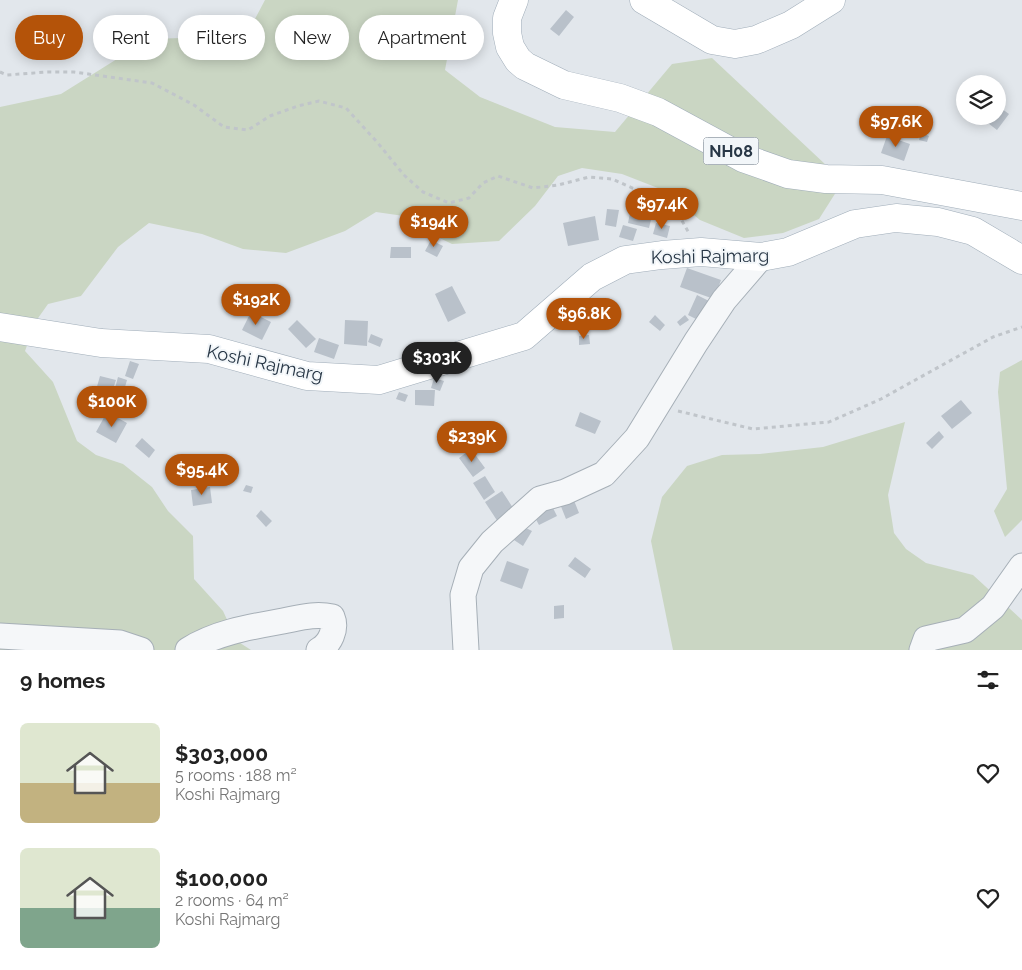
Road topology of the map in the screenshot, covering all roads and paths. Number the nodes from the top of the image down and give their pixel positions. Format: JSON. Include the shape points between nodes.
{"nodes":[{"id":1,"x":514,"y":0,"type":"edge"},
{"id":2,"x":644,"y":0,"type":"edge"},
{"id":3,"x":831,"y":0,"type":"edge"},
{"id":4,"x":0,"y":72,"type":"edge"},
{"id":5,"x":1022,"y":206,"type":"edge"},
{"id":6,"x":701,"y":252,"type":"junction"},
{"id":7,"x":761,"y":257,"type":"junction"},
{"id":8,"x":1022,"y":260,"type":"edge"},
{"id":9,"x":0,"y":327,"type":"edge"},
{"id":10,"x":1022,"y":327,"type":"edge"},
{"id":11,"x":672,"y":412,"type":"dead end"},
{"id":12,"x":1022,"y":566,"type":"edge"},
{"id":13,"x":0,"y":636,"type":"edge"},
{"id":14,"x":141,"y":650,"type":"edge"},
{"id":15,"x":188,"y":650,"type":"edge"},
{"id":16,"x":319,"y":650,"type":"edge"},
{"id":17,"x":466,"y":650,"type":"edge"},
{"id":18,"x":922,"y":650,"type":"edge"}],
"edges":[{"from":1,"to":5,"type":"main road","number":"NH08","via":[[507,18],[507,33],[510,48],[525,66],[564,85],[620,98],[658,112],[743,158],[788,174],[826,180],[882,180]]},
{"from":2,"to":3,"type":"main road","via":[[712,40],[735,44],[756,40],[791,25]]},
{"from":4,"to":6,"type":"path","via":[[7,75],[74,72],[152,83],[194,105],[224,127],[248,130],[270,116],[298,106],[320,102],[346,108],[404,175],[423,192],[449,203],[469,198],[483,184],[498,176],[533,188],[589,177],[612,179],[677,212]]},
{"from":6,"to":7,"type":"main road","name":"Koshi Rajmarg"},
{"from":6,"to":9,"type":"main road","name":"Koshi Rajmarg","via":[[625,260],[592,277],[524,336],[379,380],[307,376],[209,349],[101,343]]},
{"from":7,"to":8,"type":"main road","name":"Koshi Rajmarg","via":[[788,252],[854,224],[896,218],[938,222],[973,231]]},
{"from":7,"to":17,"type":"street","via":[[724,300],[637,438],[604,474],[565,492],[540,499],[492,542],[471,568],[463,595]]},
{"from":10,"to":11,"type":"path","via":[[994,337],[881,399],[829,422],[752,429],[680,411]]},
{"from":12,"to":18,"type":"street","via":[[993,607],[965,630],[926,639]]},
{"from":13,"to":14,"type":"street","via":[[120,642]]},
{"from":15,"to":16,"type":"street","via":[[235,630],[314,615],[332,617],[335,623],[329,641]]}]}
